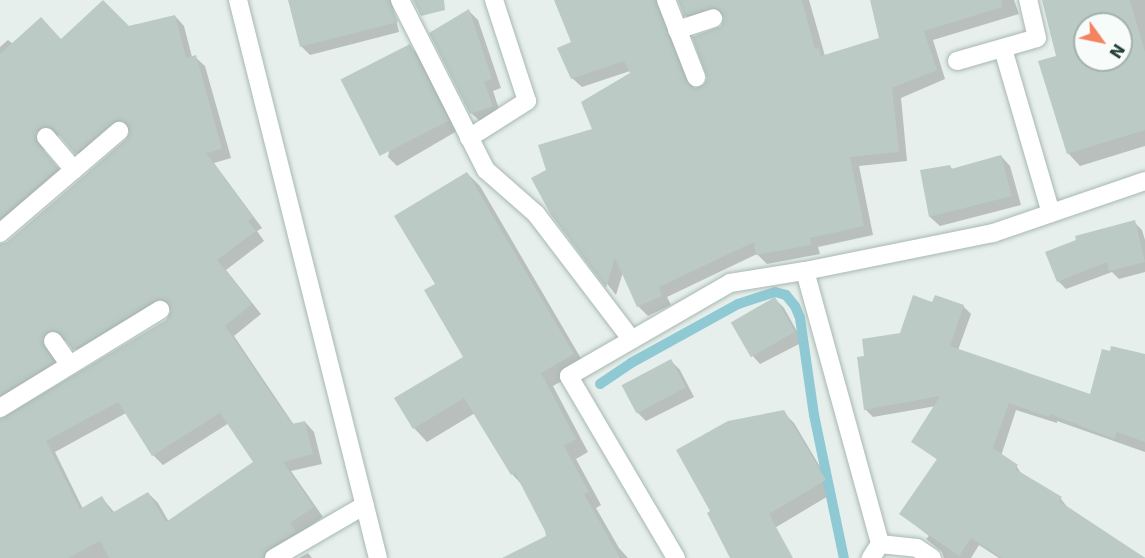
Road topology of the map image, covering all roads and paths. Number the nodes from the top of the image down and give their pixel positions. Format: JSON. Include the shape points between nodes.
{"nodes":[{"id":1,"x":238,"y":0,"type":"edge"},
{"id":2,"x":400,"y":0,"type":"edge"},
{"id":3,"x":494,"y":0,"type":"edge"},
{"id":4,"x":666,"y":0,"type":"edge"},
{"id":5,"x":1028,"y":0,"type":"edge"},
{"id":6,"x":713,"y":18,"type":"dead end"},
{"id":7,"x":677,"y":30,"type":"junction"},
{"id":8,"x":1003,"y":49,"type":"junction"},
{"id":9,"x":957,"y":62,"type":"dead end"},
{"id":10,"x":696,"y":77,"type":"dead end"},
{"id":11,"x":119,"y":131,"type":"dead end"},
{"id":12,"x":46,"y":137,"type":"dead end"},
{"id":13,"x":469,"y":138,"type":"junction"},
{"id":14,"x":74,"y":170,"type":"junction"},
{"id":15,"x":1145,"y":182,"type":"edge"},
{"id":16,"x":1051,"y":213,"type":"junction"},
{"id":17,"x":0,"y":232,"type":"edge"},
{"id":18,"x":805,"y":271,"type":"junction"},
{"id":19,"x":160,"y":310,"type":"dead end"},
{"id":20,"x":632,"y":340,"type":"junction"},
{"id":21,"x":53,"y":341,"type":"dead end"},
{"id":22,"x":70,"y":365,"type":"junction"},
{"id":23,"x":0,"y":408,"type":"edge"},
{"id":24,"x":365,"y":505,"type":"junction"},
{"id":25,"x":876,"y":551,"type":"edge"},
{"id":26,"x":274,"y":558,"type":"edge"},
{"id":27,"x":378,"y":558,"type":"edge"},
{"id":28,"x":676,"y":558,"type":"edge"},
{"id":29,"x":932,"y":558,"type":"edge"}],
"edges":[{"from":1,"to":24,"type":"street"},
{"from":2,"to":13,"type":"street"},
{"from":3,"to":13,"type":"street","via":[[527,101]]},
{"from":4,"to":7,"type":"street"},
{"from":5,"to":8,"type":"street","via":[[1037,38]]},
{"from":6,"to":7,"type":"street"},
{"from":7,"to":10,"type":"street"},
{"from":8,"to":9,"type":"street"},
{"from":8,"to":16,"type":"street"},
{"from":11,"to":14,"type":"street"},
{"from":12,"to":14,"type":"street"},
{"from":13,"to":20,"type":"street","via":[[486,170],[536,214]]},
{"from":14,"to":17,"type":"street"},
{"from":15,"to":16,"type":"street"},
{"from":16,"to":18,"type":"street","via":[[993,232]]},
{"from":18,"to":20,"type":"street","via":[[730,283]]},
{"from":18,"to":25,"type":"street"},
{"from":19,"to":22,"type":"street"},
{"from":20,"to":28,"type":"street","via":[[569,376]]},
{"from":21,"to":22,"type":"street"},
{"from":22,"to":23,"type":"street"},
{"from":24,"to":26,"type":"street"},
{"from":24,"to":27,"type":"street"},
{"from":25,"to":29,"type":"street","via":[[917,548]]}]}
